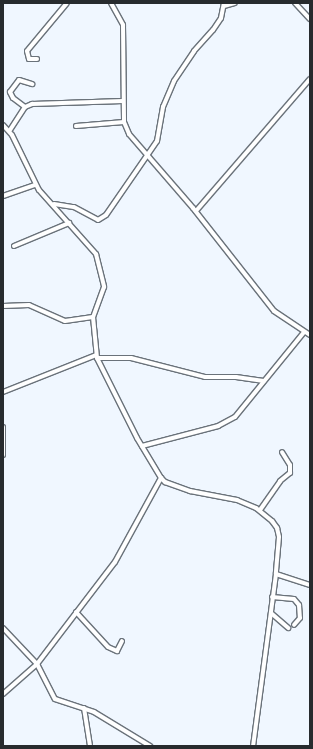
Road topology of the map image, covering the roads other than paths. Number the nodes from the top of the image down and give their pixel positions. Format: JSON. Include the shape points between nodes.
{"nodes":[{"id":1,"x":67,"y":3,"type":"edge"},
{"id":2,"x":111,"y":3,"type":"edge"},
{"id":3,"x":235,"y":3,"type":"edge"},
{"id":4,"x":295,"y":3,"type":"edge"},
{"id":5,"x":224,"y":4,"type":"edge"},
{"id":6,"x":310,"y":18,"type":"edge"},
{"id":7,"x":37,"y":59,"type":"dead end"},
{"id":8,"x":310,"y":79,"type":"edge"},
{"id":9,"x":32,"y":84,"type":"dead end"},
{"id":10,"x":123,"y":101,"type":"junction"},
{"id":11,"x":25,"y":107,"type":"junction"},
{"id":12,"x":124,"y":122,"type":"junction"},
{"id":13,"x":3,"y":125,"type":"edge"},
{"id":14,"x":76,"y":126,"type":"dead end"},
{"id":15,"x":10,"y":130,"type":"junction"},
{"id":16,"x":148,"y":155,"type":"junction"},
{"id":17,"x":35,"y":185,"type":"junction"},
{"id":18,"x":3,"y":196,"type":"edge"},
{"id":19,"x":54,"y":204,"type":"junction"},
{"id":20,"x":196,"y":211,"type":"junction"},
{"id":21,"x":68,"y":223,"type":"junction"},
{"id":22,"x":14,"y":246,"type":"dead end"},
{"id":23,"x":3,"y":306,"type":"edge"},
{"id":24,"x":93,"y":317,"type":"junction"},
{"id":25,"x":304,"y":332,"type":"junction"},
{"id":26,"x":310,"y":335,"type":"edge"},
{"id":27,"x":97,"y":356,"type":"junction"},
{"id":28,"x":264,"y":381,"type":"junction"},
{"id":29,"x":3,"y":392,"type":"edge"},
{"id":30,"x":3,"y":428,"type":"edge"},
{"id":31,"x":142,"y":446,"type":"junction"},
{"id":32,"x":282,"y":452,"type":"dead end"},
{"id":33,"x":3,"y":455,"type":"edge"},
{"id":34,"x":161,"y":478,"type":"junction"},
{"id":35,"x":260,"y":510,"type":"junction"},
{"id":36,"x":276,"y":574,"type":"junction"},
{"id":37,"x":310,"y":585,"type":"edge"},
{"id":38,"x":272,"y":597,"type":"junction"},
{"id":39,"x":76,"y":612,"type":"junction"},
{"id":40,"x":271,"y":613,"type":"junction"},
{"id":41,"x":294,"y":625,"type":"dead end"},
{"id":42,"x":3,"y":628,"type":"edge"},
{"id":43,"x":288,"y":628,"type":"dead end"},
{"id":44,"x":122,"y":641,"type":"dead end"},
{"id":45,"x":37,"y":664,"type":"junction"},
{"id":46,"x":3,"y":694,"type":"edge"},
{"id":47,"x":84,"y":708,"type":"junction"},
{"id":48,"x":90,"y":746,"type":"edge"},
{"id":49,"x":150,"y":746,"type":"edge"},
{"id":50,"x":253,"y":746,"type":"edge"}],
"edges":[{"from":1,"to":7,"type":"street","via":[[27,51],[29,59]]},
{"from":2,"to":10,"type":"street","via":[[123,26]]},
{"from":3,"to":5,"type":"street"},
{"from":4,"to":6,"type":"street"},
{"from":5,"to":16,"type":"street","via":[[213,30],[194,51],[174,81],[163,107],[159,136]]},
{"from":8,"to":20,"type":"street"},
{"from":9,"to":11,"type":"street","via":[[18,80],[10,92],[13,98]]},
{"from":10,"to":11,"type":"street","via":[[39,103]]},
{"from":10,"to":12,"type":"street"},
{"from":11,"to":15,"type":"street"},
{"from":12,"to":14,"type":"street"},
{"from":12,"to":16,"type":"street","via":[[129,134]]},
{"from":13,"to":15,"type":"street"},
{"from":15,"to":17,"type":"street"},
{"from":16,"to":19,"type":"street","via":[[102,219],[95,219],[74,206]]},
{"from":16,"to":20,"type":"street"},
{"from":17,"to":18,"type":"street"},
{"from":17,"to":19,"type":"street"},
{"from":19,"to":21,"type":"street"},
{"from":20,"to":25,"type":"street","via":[[274,311]]},
{"from":21,"to":22,"type":"street"},
{"from":21,"to":24,"type":"street","via":[[96,254],[102,274],[104,294]]},
{"from":23,"to":24,"type":"street","via":[[29,305],[65,321]]},
{"from":24,"to":27,"type":"street"},
{"from":25,"to":26,"type":"street"},
{"from":25,"to":28,"type":"street"},
{"from":27,"to":28,"type":"street","via":[[131,358],[205,377],[236,377]]},
{"from":27,"to":29,"type":"street"},
{"from":27,"to":31,"type":"street"},
{"from":28,"to":31,"type":"street","via":[[235,417],[218,426]]},
{"from":30,"to":33,"type":"street"},
{"from":31,"to":34,"type":"street"},
{"from":32,"to":35,"type":"street","via":[[290,465],[290,472],[280,481]]},
{"from":34,"to":35,"type":"street","via":[[169,484],[208,496],[237,500]]},
{"from":34,"to":39,"type":"street","via":[[120,555]]},
{"from":35,"to":36,"type":"street","via":[[272,520],[279,537]]},
{"from":36,"to":37,"type":"street"},
{"from":36,"to":38,"type":"street"},
{"from":38,"to":40,"type":"street"},
{"from":38,"to":41,"type":"street","via":[[294,599],[299,605],[300,618]]},
{"from":39,"to":44,"type":"street","via":[[108,647],[117,651]]},
{"from":39,"to":45,"type":"street"},
{"from":40,"to":43,"type":"street"},
{"from":40,"to":50,"type":"street"},
{"from":42,"to":45,"type":"street"},
{"from":45,"to":46,"type":"street"},
{"from":45,"to":47,"type":"street","via":[[55,698]]},
{"from":47,"to":48,"type":"street"},
{"from":47,"to":49,"type":"street"}]}
